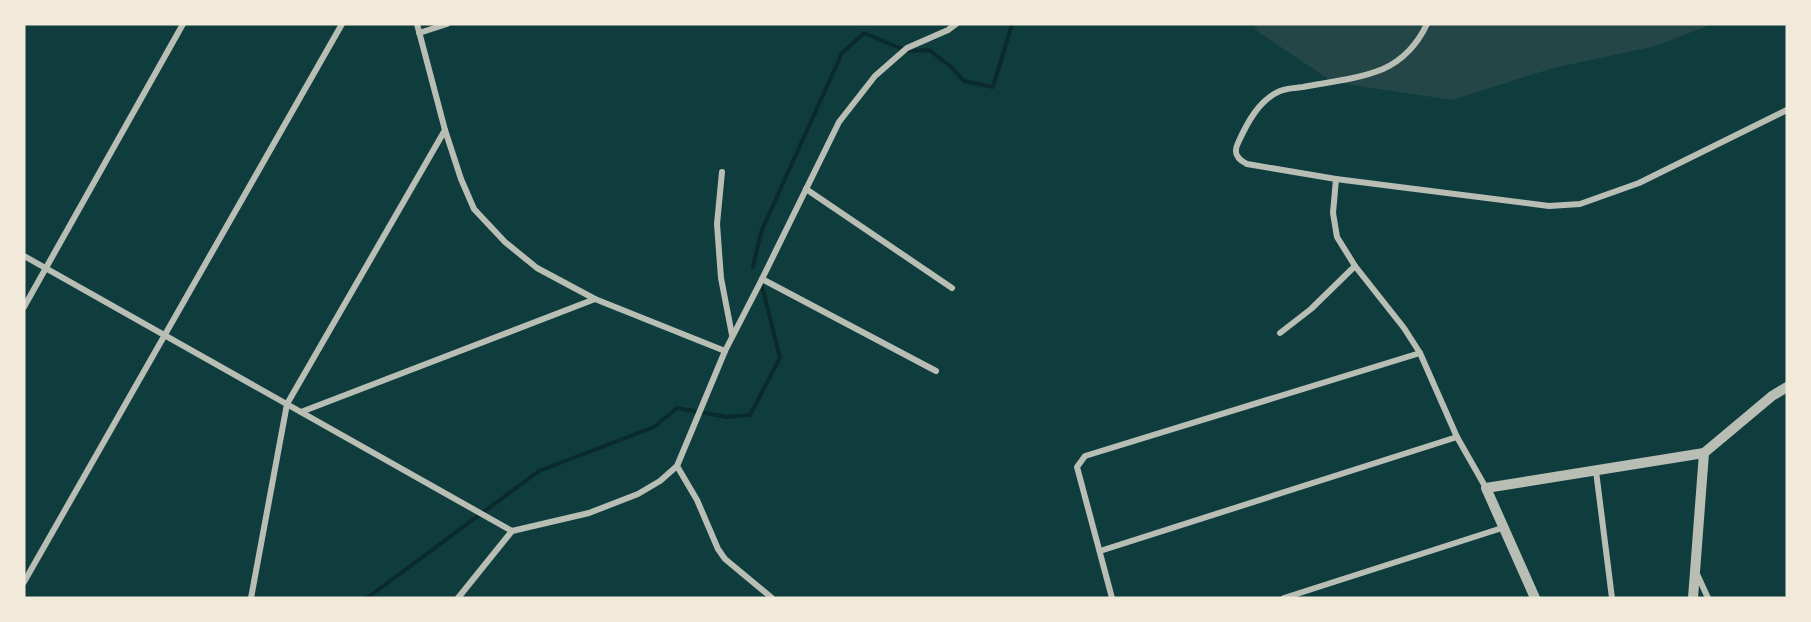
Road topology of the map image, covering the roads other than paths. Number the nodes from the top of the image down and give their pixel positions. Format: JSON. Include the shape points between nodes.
{"nodes":[{"id":1,"x":183,"y":24,"type":"edge"},
{"id":2,"x":342,"y":24,"type":"edge"},
{"id":3,"x":417,"y":24,"type":"edge"},
{"id":4,"x":447,"y":24,"type":"edge"},
{"id":5,"x":956,"y":24,"type":"edge"},
{"id":6,"x":1427,"y":24,"type":"edge"},
{"id":7,"x":419,"y":33,"type":"junction"},
{"id":8,"x":1787,"y":110,"type":"edge"},
{"id":9,"x":445,"y":130,"type":"junction"},
{"id":10,"x":722,"y":172,"type":"dead end"},
{"id":11,"x":1336,"y":179,"type":"junction"},
{"id":12,"x":806,"y":189,"type":"junction"},
{"id":13,"x":24,"y":256,"type":"edge"},
{"id":14,"x":1355,"y":266,"type":"junction"},
{"id":15,"x":46,"y":268,"type":"junction"},
{"id":16,"x":762,"y":279,"type":"junction"},
{"id":17,"x":952,"y":288,"type":"dead end"},
{"id":18,"x":595,"y":299,"type":"junction"},
{"id":19,"x":24,"y":306,"type":"edge"},
{"id":20,"x":1280,"y":333,"type":"dead end"},
{"id":21,"x":164,"y":335,"type":"junction"},
{"id":22,"x":732,"y":336,"type":"junction"},
{"id":23,"x":725,"y":351,"type":"junction"},
{"id":24,"x":1420,"y":353,"type":"junction"},
{"id":25,"x":936,"y":371,"type":"dead end"},
{"id":26,"x":1787,"y":387,"type":"edge"},
{"id":27,"x":287,"y":404,"type":"junction"},
{"id":28,"x":301,"y":412,"type":"junction"},
{"id":29,"x":1457,"y":437,"type":"junction"},
{"id":30,"x":1704,"y":453,"type":"junction"},
{"id":31,"x":677,"y":466,"type":"junction"},
{"id":32,"x":1596,"y":471,"type":"junction"},
{"id":33,"x":1486,"y":488,"type":"junction"},
{"id":34,"x":1502,"y":528,"type":"junction"},
{"id":35,"x":512,"y":531,"type":"junction"},
{"id":36,"x":1100,"y":551,"type":"junction"},
{"id":37,"x":1694,"y":568,"type":"junction"},
{"id":38,"x":24,"y":582,"type":"edge"},
{"id":39,"x":250,"y":598,"type":"edge"},
{"id":40,"x":458,"y":598,"type":"edge"},
{"id":41,"x":772,"y":598,"type":"edge"},
{"id":42,"x":1112,"y":598,"type":"edge"},
{"id":43,"x":1284,"y":598,"type":"edge"},
{"id":44,"x":1535,"y":598,"type":"edge"},
{"id":45,"x":1612,"y":598,"type":"edge"},
{"id":46,"x":1693,"y":598,"type":"edge"},
{"id":47,"x":1708,"y":598,"type":"edge"}],
"edges":[{"from":1,"to":15,"type":"street"},
{"from":2,"to":21,"type":"street"},
{"from":3,"to":7,"type":"street"},
{"from":4,"to":7,"type":"street"},
{"from":5,"to":12,"type":"street","via":[[907,48],[875,76],[839,122]]},
{"from":6,"to":11,"type":"street","via":[[1421,38],[1403,57],[1383,69],[1281,91],[1265,101],[1248,120],[1235,148],[1241,161]]},
{"from":7,"to":9,"type":"street"},
{"from":8,"to":11,"type":"street","via":[[1639,183],[1580,204],[1549,206]]},
{"from":9,"to":18,"type":"street","via":[[474,209],[537,268]]},
{"from":9,"to":27,"type":"street"},
{"from":10,"to":22,"type":"street","via":[[717,224],[721,278]]},
{"from":11,"to":14,"type":"street","via":[[1333,213],[1337,237]]},
{"from":12,"to":16,"type":"street"},
{"from":12,"to":17,"type":"street"},
{"from":13,"to":15,"type":"street"},
{"from":14,"to":20,"type":"street"},
{"from":14,"to":24,"type":"street"},
{"from":15,"to":19,"type":"street"},
{"from":15,"to":21,"type":"street"},
{"from":16,"to":22,"type":"street"},
{"from":16,"to":25,"type":"street"},
{"from":18,"to":23,"type":"street"},
{"from":18,"to":28,"type":"street"},
{"from":21,"to":27,"type":"street"},
{"from":21,"to":38,"type":"street"},
{"from":22,"to":23,"type":"street"},
{"from":23,"to":31,"type":"street"},
{"from":24,"to":29,"type":"street"},
{"from":24,"to":36,"type":"street","via":[[1085,456],[1077,467]]},
{"from":26,"to":30,"type":"street"},
{"from":27,"to":28,"type":"street"},
{"from":27,"to":39,"type":"street"},
{"from":28,"to":35,"type":"street"},
{"from":29,"to":33,"type":"street"},
{"from":29,"to":36,"type":"street"},
{"from":30,"to":32,"type":"street"},
{"from":30,"to":37,"type":"street"},
{"from":31,"to":35,"type":"street","via":[[638,494],[589,513]]},
{"from":31,"to":41,"type":"street","via":[[725,559]]},
{"from":32,"to":33,"type":"street"},
{"from":32,"to":45,"type":"street"},
{"from":33,"to":34,"type":"street"},
{"from":34,"to":43,"type":"street"},
{"from":34,"to":44,"type":"street"},
{"from":35,"to":40,"type":"street"},
{"from":36,"to":42,"type":"street"},
{"from":37,"to":46,"type":"street"},
{"from":37,"to":47,"type":"street"}]}
